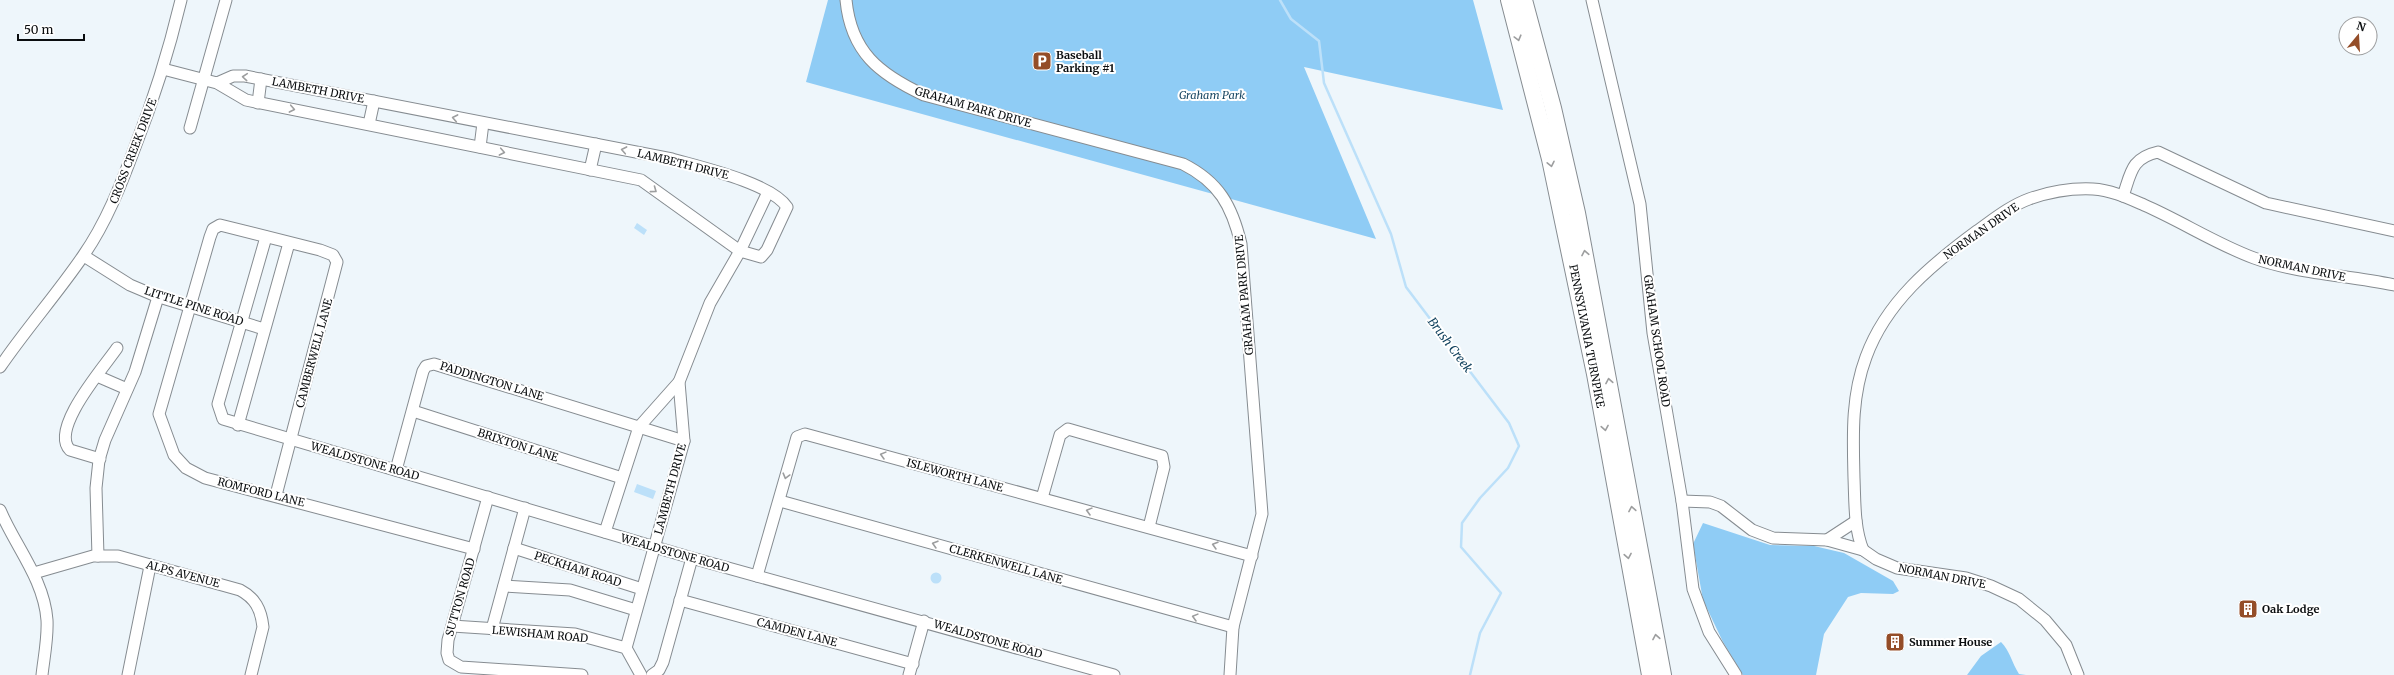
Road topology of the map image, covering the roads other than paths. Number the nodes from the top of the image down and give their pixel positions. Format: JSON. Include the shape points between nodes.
{"nodes":[{"id":1,"x":181,"y":0,"type":"edge"},
{"id":2,"x":226,"y":0,"type":"edge"},
{"id":3,"x":846,"y":0,"type":"edge"},
{"id":4,"x":1509,"y":0,"type":"edge"},
{"id":5,"x":1524,"y":0,"type":"edge"},
{"id":6,"x":1592,"y":0,"type":"edge"},
{"id":7,"x":163,"y":69,"type":"junction"},
{"id":8,"x":204,"y":79,"type":"junction"},
{"id":9,"x":261,"y":79,"type":"junction"},
{"id":10,"x":217,"y":82,"type":"junction"},
{"id":11,"x":374,"y":102,"type":"junction"},
{"id":12,"x":258,"y":103,"type":"junction"},
{"id":13,"x":483,"y":123,"type":"junction"},
{"id":14,"x":369,"y":124,"type":"junction"},
{"id":15,"x":190,"y":128,"type":"dead end"},
{"id":16,"x":596,"y":144,"type":"junction"},
{"id":17,"x":480,"y":147,"type":"junction"},
{"id":18,"x":590,"y":170,"type":"junction"},
{"id":19,"x":768,"y":192,"type":"junction"},
{"id":20,"x":2123,"y":196,"type":"junction"},
{"id":21,"x":2394,"y":231,"type":"edge"},
{"id":22,"x":266,"y":237,"type":"junction"},
{"id":23,"x":289,"y":243,"type":"junction"},
{"id":24,"x":740,"y":251,"type":"junction"},
{"id":25,"x":84,"y":256,"type":"junction"},
{"id":26,"x":2394,"y":285,"type":"edge"},
{"id":27,"x":158,"y":297,"type":"junction"},
{"id":28,"x":190,"y":306,"type":"junction"},
{"id":29,"x":242,"y":321,"type":"junction"},
{"id":30,"x":264,"y":329,"type":"junction"},
{"id":31,"x":117,"y":348,"type":"dead end"},
{"id":32,"x":0,"y":367,"type":"edge"},
{"id":33,"x":97,"y":376,"type":"junction"},
{"id":34,"x":679,"y":382,"type":"junction"},
{"id":35,"x":127,"y":389,"type":"junction"},
{"id":36,"x":413,"y":411,"type":"junction"},
{"id":37,"x":238,"y":425,"type":"junction"},
{"id":38,"x":639,"y":427,"type":"junction"},
{"id":39,"x":291,"y":440,"type":"junction"},
{"id":40,"x":684,"y":441,"type":"junction"},
{"id":41,"x":100,"y":459,"type":"junction"},
{"id":42,"x":396,"y":470,"type":"junction"},
{"id":43,"x":622,"y":478,"type":"junction"},
{"id":44,"x":276,"y":495,"type":"junction"},
{"id":45,"x":488,"y":497,"type":"junction"},
{"id":46,"x":1042,"y":498,"type":"junction"},
{"id":47,"x":780,"y":501,"type":"junction"},
{"id":48,"x":1682,"y":501,"type":"junction"},
{"id":49,"x":525,"y":508,"type":"junction"},
{"id":50,"x":0,"y":510,"type":"edge"},
{"id":51,"x":1856,"y":521,"type":"junction"},
{"id":52,"x":1149,"y":527,"type":"junction"},
{"id":53,"x":4,"y":532,"type":"edge"},
{"id":54,"x":605,"y":532,"type":"junction"},
{"id":55,"x":1827,"y":540,"type":"junction"},
{"id":56,"x":654,"y":547,"type":"junction"},
{"id":57,"x":514,"y":548,"type":"junction"},
{"id":58,"x":474,"y":549,"type":"junction"},
{"id":59,"x":1863,"y":550,"type":"junction"},
{"id":60,"x":98,"y":556,"type":"junction"},
{"id":61,"x":1252,"y":556,"type":"junction"},
{"id":62,"x":692,"y":558,"type":"junction"},
{"id":63,"x":150,"y":566,"type":"junction"},
{"id":64,"x":34,"y":573,"type":"junction"},
{"id":65,"x":757,"y":576,"type":"junction"},
{"id":66,"x":504,"y":586,"type":"junction"},
{"id":67,"x":642,"y":589,"type":"junction"},
{"id":68,"x":680,"y":600,"type":"junction"},
{"id":69,"x":636,"y":610,"type":"junction"},
{"id":70,"x":924,"y":622,"type":"junction"},
{"id":71,"x":452,"y":626,"type":"junction"},
{"id":72,"x":1233,"y":627,"type":"junction"},
{"id":73,"x":492,"y":629,"type":"junction"},
{"id":74,"x":626,"y":648,"type":"junction"},
{"id":75,"x":913,"y":664,"type":"junction"},
{"id":76,"x":42,"y":675,"type":"edge"},
{"id":77,"x":128,"y":675,"type":"edge"},
{"id":78,"x":251,"y":675,"type":"edge"},
{"id":79,"x":582,"y":675,"type":"edge"},
{"id":80,"x":641,"y":675,"type":"edge"},
{"id":81,"x":652,"y":675,"type":"edge"},
{"id":82,"x":909,"y":675,"type":"edge"},
{"id":83,"x":1114,"y":675,"type":"edge"},
{"id":84,"x":1230,"y":675,"type":"edge"},
{"id":85,"x":1650,"y":675,"type":"edge"},
{"id":86,"x":1663,"y":675,"type":"edge"},
{"id":87,"x":1736,"y":675,"type":"edge"},
{"id":88,"x":2078,"y":675,"type":"edge"}],
"edges":[{"from":1,"to":7,"type":"street","name":"CROSS CREEK DRIVE"},
{"from":2,"to":8,"type":"street"},
{"from":3,"to":61,"type":"street","name":"GRAHAM PARK DRIVE","via":[[854,36],[872,63],[894,81],[924,95],[1183,164],[1199,172],[1220,193],[1235,217],[1241,244],[1262,514]]},
{"from":4,"to":85,"type":"highway","name":"PENNSYLVANIA TURNPIKE","one_way":true,"via":[[1556,190],[1595,374]]},
{"from":86,"to":5,"type":"highway","name":"PENNSYLVANIA TURNPIKE","one_way":true,"via":[[1577,213],[1553,108]]},
{"from":6,"to":48,"type":"street","name":"GRAHAM SCHOOL ROAD","via":[[1640,204],[1653,333]]},
{"from":7,"to":8,"type":"street"},
{"from":7,"to":25,"type":"street","name":"CROSS CREEK DRIVE","via":[[125,175]]},
{"from":8,"to":10,"type":"street"},
{"from":8,"to":15,"type":"street"},
{"from":9,"to":10,"type":"street","name":"LAMBETH DRIVE","one_way":true,"via":[[233,76]]},
{"from":9,"to":11,"type":"street","name":"LAMBETH DRIVE"},
{"from":9,"to":12,"type":"street","name":"LAMBETH DRIVE"},
{"from":10,"to":12,"type":"street","name":"LAMBETH DRIVE","via":[[246,100]]},
{"from":13,"to":11,"type":"street","name":"LAMBETH DRIVE","one_way":true},
{"from":11,"to":14,"type":"street","name":"LAMBETH DRIVE"},
{"from":12,"to":14,"type":"street","name":"LAMBETH DRIVE","one_way":true},
{"from":13,"to":16,"type":"street","name":"LAMBETH DRIVE"},
{"from":13,"to":17,"type":"street"},
{"from":14,"to":17,"type":"street","name":"LAMBETH DRIVE"},
{"from":16,"to":18,"type":"street"},
{"from":19,"to":16,"type":"street","name":"LAMBETH DRIVE","one_way":true,"via":[[733,176],[672,159]]},
{"from":17,"to":18,"type":"street","name":"LAMBETH DRIVE","one_way":true},
{"from":18,"to":24,"type":"street","name":"LAMBETH DRIVE","one_way":true,"via":[[641,180]]},
{"from":19,"to":24,"type":"street","name":"LAMBETH DRIVE"},
{"from":19,"to":24,"type":"street","name":"LAMBETH DRIVE","via":[[781,198],[786,208],[768,250],[761,257]]},
{"from":20,"to":21,"type":"street","via":[[2135,162],[2145,155],[2158,152],[2266,203]]},
{"from":20,"to":26,"type":"street","name":"NORMAN DRIVE","via":[[2253,258]]},
{"from":20,"to":51,"type":"street","name":"NORMAN DRIVE","via":[[2096,190],[2075,189],[2029,199],[2008,209],[1939,260],[1914,282],[1888,315],[1874,339],[1856,388],[1853,421]]},
{"from":22,"to":23,"type":"street","name":"ROMFORD LANE"},
{"from":22,"to":28,"type":"street","name":"ROMFORD LANE","via":[[220,225],[213,229]]},
{"from":22,"to":29,"type":"street","name":"WEALDSTONE ROAD"},
{"from":23,"to":30,"type":"street"},
{"from":23,"to":39,"type":"street","name":"CAMBERWELL LANE","via":[[333,255],[337,262]]},
{"from":24,"to":34,"type":"street","name":"LAMBETH DRIVE","via":[[710,304]]},
{"from":25,"to":27,"type":"street","name":"LITTLE PINE ROAD","via":[[130,285]]},
{"from":25,"to":32,"type":"street","name":"CROSS CREEK DRIVE","via":[[20,337]]},
{"from":27,"to":28,"type":"street","name":"LITTLE PINE ROAD"},
{"from":27,"to":35,"type":"street"},
{"from":28,"to":29,"type":"street","name":"LITTLE PINE ROAD"},
{"from":28,"to":44,"type":"street","name":"ROMFORD LANE","via":[[159,414],[171,448],[186,468],[205,478],[255,493]]},
{"from":29,"to":30,"type":"street","name":"LITTLE PINE ROAD"},
{"from":29,"to":37,"type":"street","name":"WEALDSTONE ROAD","via":[[218,404],[223,420]]},
{"from":30,"to":37,"type":"street"},
{"from":31,"to":33,"type":"street"},
{"from":33,"to":35,"type":"street"},
{"from":33,"to":41,"type":"street","via":[[80,397],[65,438],[70,450]]},
{"from":34,"to":38,"type":"street","name":"LAMBETH DRIVE"},
{"from":34,"to":40,"type":"street","name":"LAMBETH DRIVE"},
{"from":35,"to":41,"type":"street","via":[[105,440]]},
{"from":36,"to":38,"type":"street","name":"PADDINGTON LANE","via":[[423,372],[426,366],[434,364]]},
{"from":36,"to":42,"type":"street","name":"PADDINGTON LANE"},
{"from":36,"to":43,"type":"street","name":"BRIXTON LANE"},
{"from":37,"to":39,"type":"street","name":"WEALDSTONE ROAD"},
{"from":38,"to":40,"type":"street","name":"PADDINGTON LANE"},
{"from":38,"to":43,"type":"street","name":"LAMBETH DRIVE"},
{"from":39,"to":42,"type":"street","name":"WEALDSTONE ROAD"},
{"from":39,"to":44,"type":"street","name":"CAMBERWELL LANE"},
{"from":40,"to":56,"type":"street","name":"LAMBETH DRIVE"},
{"from":41,"to":60,"type":"street","via":[[96,488]]},
{"from":42,"to":45,"type":"street","name":"WEALDSTONE ROAD"},
{"from":43,"to":54,"type":"street","name":"LAMBETH DRIVE"},
{"from":44,"to":58,"type":"street","name":"ROMFORD LANE"},
{"from":45,"to":49,"type":"street","name":"WEALDSTONE ROAD"},
{"from":45,"to":58,"type":"street","name":"SUTTON ROAD"},
{"from":46,"to":47,"type":"street","name":"ISLEWORTH LANE","one_way":true,"via":[[805,434],[796,437]]},
{"from":52,"to":46,"type":"street","name":"ISLEWORTH LANE","one_way":true},
{"from":46,"to":52,"type":"street","via":[[1060,435],[1068,429],[1162,456],[1164,467]]},
{"from":47,"to":65,"type":"street","name":"ISLEWORTH LANE"},
{"from":72,"to":47,"type":"street","name":"CLERKENWELL LANE","one_way":true},
{"from":48,"to":55,"type":"street","name":"NORMAN DRIVE","via":[[1710,502],[1720,506],[1752,530],[1773,538]]},
{"from":48,"to":87,"type":"street","name":"GRAHAM SCHOOL ROAD","via":[[1693,589],[1709,632]]},
{"from":49,"to":54,"type":"street","name":"WEALDSTONE ROAD"},
{"from":49,"to":57,"type":"street"},
{"from":50,"to":53,"type":"street"},
{"from":51,"to":55,"type":"street"},
{"from":51,"to":59,"type":"street","name":"NORMAN DRIVE"},
{"from":61,"to":52,"type":"street","name":"ISLEWORTH LANE","one_way":true},
{"from":53,"to":64,"type":"street"},
{"from":54,"to":56,"type":"street","name":"WEALDSTONE ROAD"},
{"from":55,"to":59,"type":"street","name":"NORMAN DRIVE"},
{"from":56,"to":62,"type":"street","name":"WEALDSTONE ROAD"},
{"from":56,"to":67,"type":"street"},
{"from":57,"to":66,"type":"street"},
{"from":57,"to":67,"type":"street","name":"PECKHAM ROAD"},
{"from":58,"to":71,"type":"street","name":"SUTTON ROAD"},
{"from":59,"to":88,"type":"street","name":"NORMAN DRIVE","via":[[1896,568],[1978,582],[2019,599],[2041,616],[2059,636]]},
{"from":60,"to":63,"type":"street","name":"ALPS AVENUE","via":[[118,556]]},
{"from":60,"to":64,"type":"street","name":"ALPS AVENUE"},
{"from":61,"to":72,"type":"street","name":"GRAHAM PARK DRIVE"},
{"from":62,"to":65,"type":"street","name":"WEALDSTONE ROAD"},
{"from":62,"to":68,"type":"street"},
{"from":63,"to":77,"type":"street"},
{"from":63,"to":78,"type":"street","name":"ALPS AVENUE","via":[[240,590],[255,601],[262,627]]},
{"from":64,"to":76,"type":"street","via":[[47,620]]},
{"from":65,"to":70,"type":"street","name":"WEALDSTONE ROAD"},
{"from":66,"to":69,"type":"street","via":[[570,590]]},
{"from":66,"to":73,"type":"street"},
{"from":67,"to":69,"type":"street"},
{"from":68,"to":75,"type":"street","name":"CAMDEN LANE"},
{"from":68,"to":81,"type":"street","via":[[663,662],[660,670]]},
{"from":69,"to":74,"type":"street"},
{"from":70,"to":75,"type":"street"},
{"from":70,"to":83,"type":"street","name":"WEALDSTONE ROAD"},
{"from":71,"to":73,"type":"street","name":"LEWISHAM ROAD"},
{"from":71,"to":79,"type":"street","name":"SUTTON ROAD","via":[[447,653],[454,665]]},
{"from":72,"to":84,"type":"street","name":"GRAHAM PARK DRIVE"},
{"from":73,"to":74,"type":"street","name":"LEWISHAM ROAD","via":[[581,635]]},
{"from":74,"to":80,"type":"street"},
{"from":75,"to":82,"type":"street"}]}
